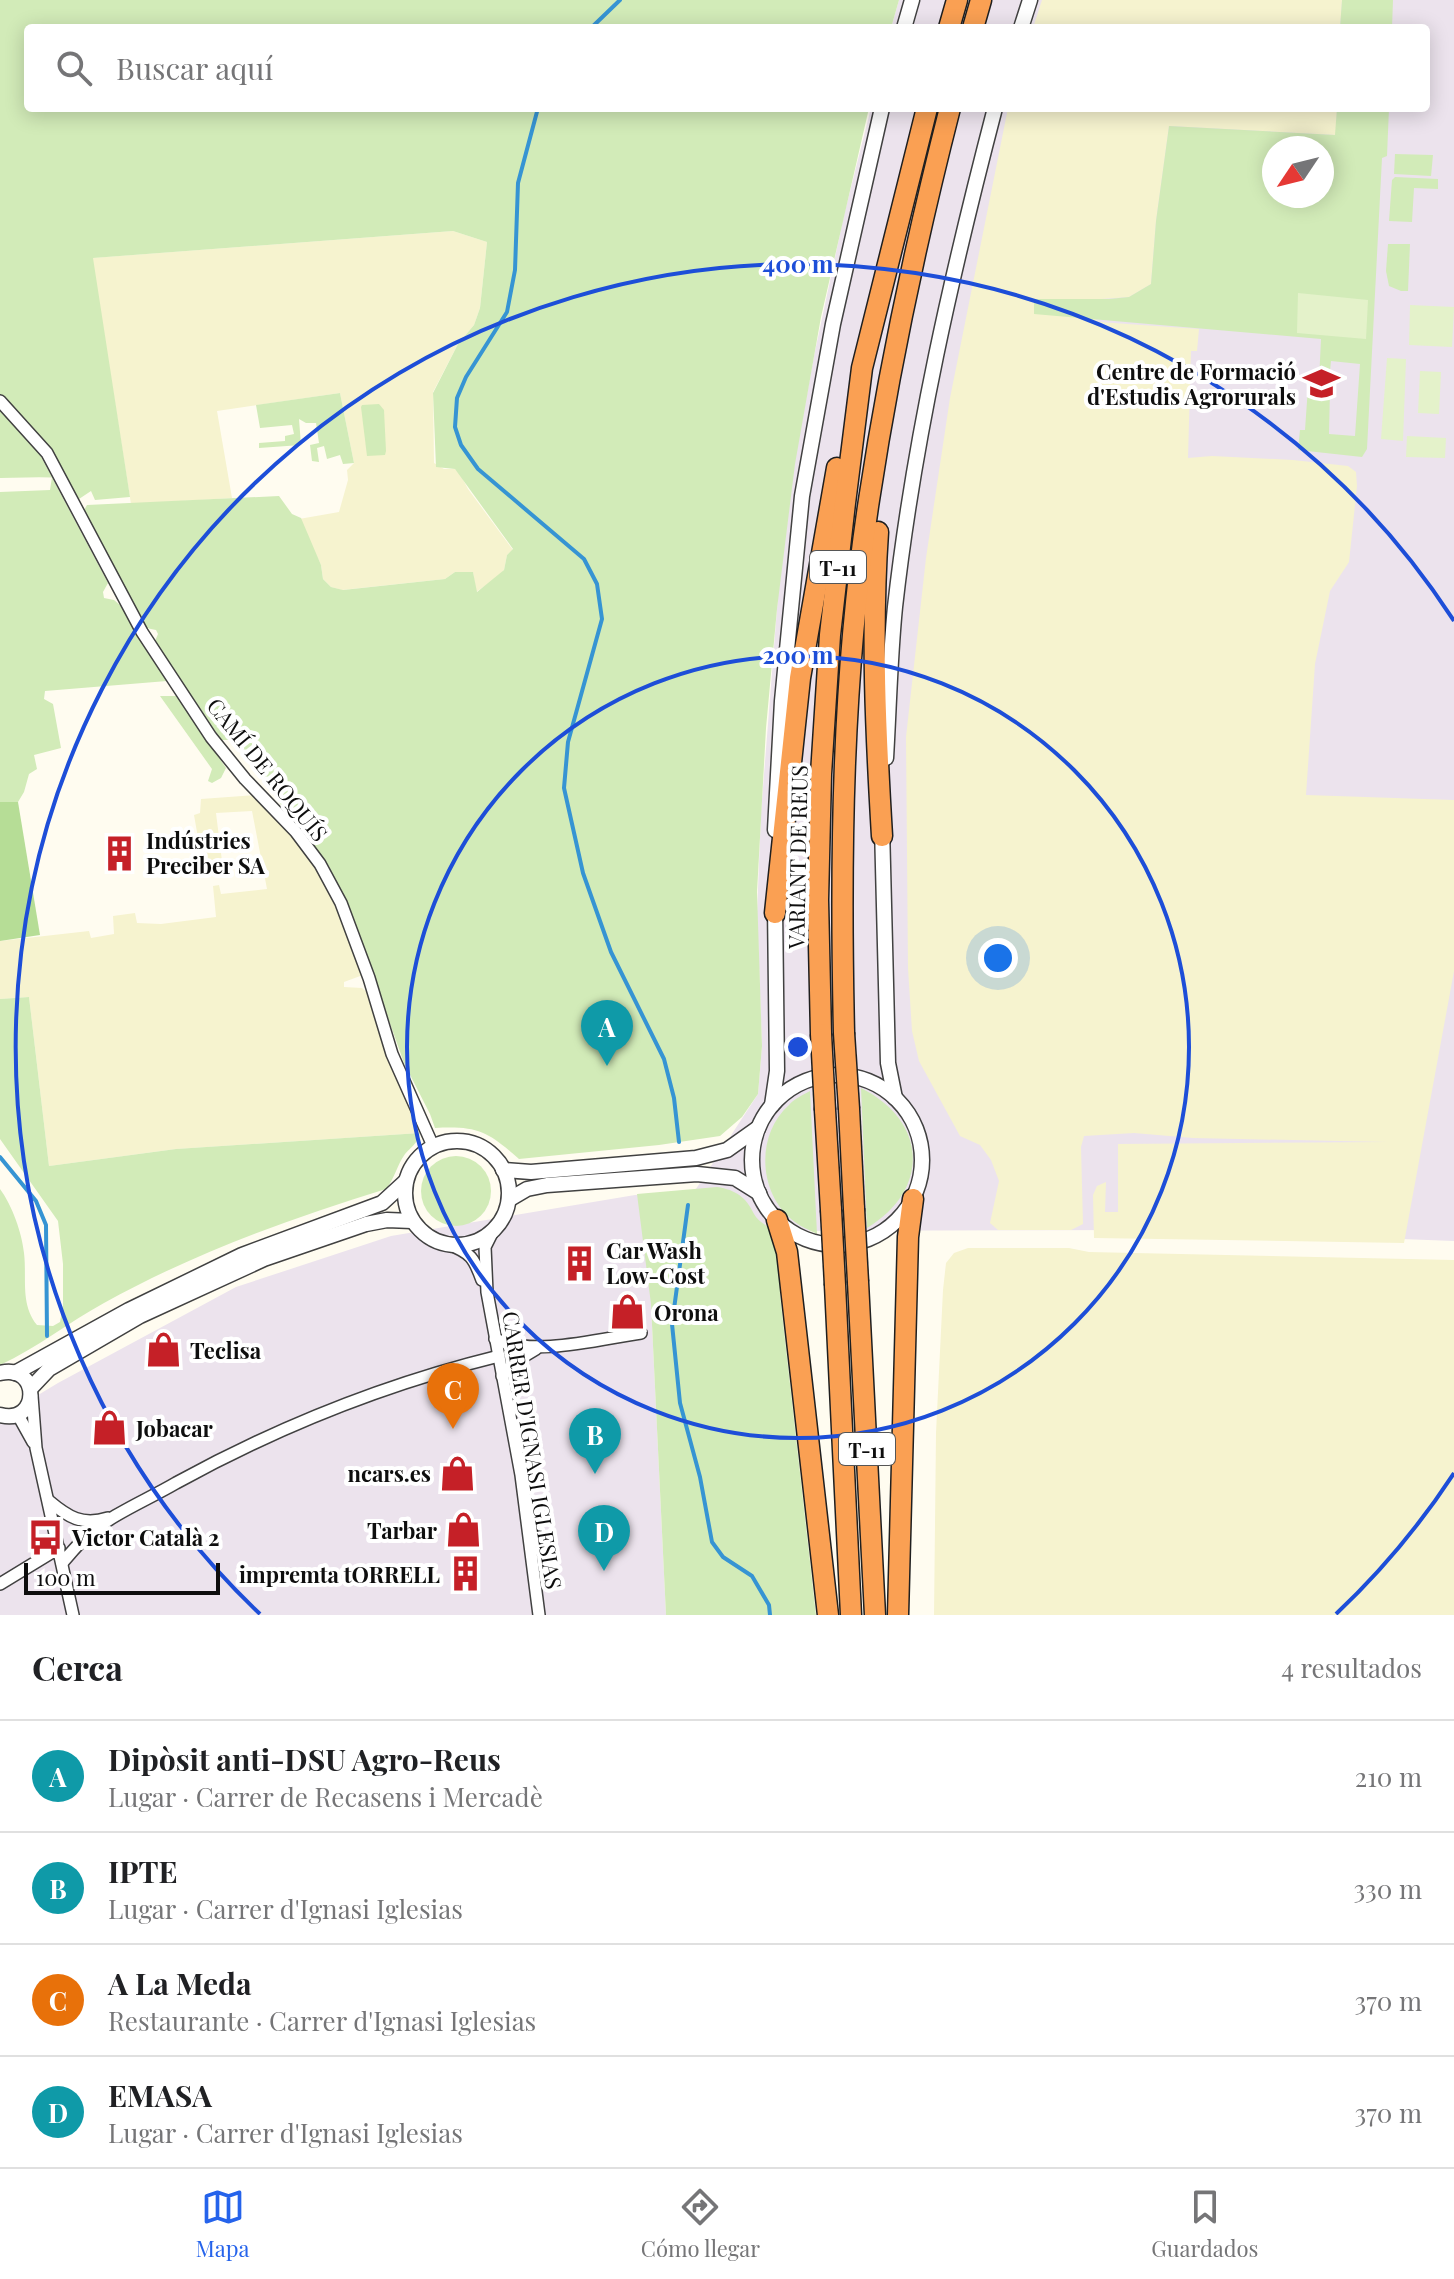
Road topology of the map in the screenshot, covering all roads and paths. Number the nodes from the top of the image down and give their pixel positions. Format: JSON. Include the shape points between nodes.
{"nodes":[{"id":1,"x":912,"y":0,"type":"edge"},
{"id":2,"x":957,"y":0,"type":"edge"},
{"id":3,"x":981,"y":0,"type":"edge"},
{"id":4,"x":1030,"y":0,"type":"edge"},
{"id":5,"x":905,"y":24,"type":"edge"},
{"id":6,"x":950,"y":24,"type":"edge"},
{"id":7,"x":974,"y":24,"type":"edge"},
{"id":8,"x":1022,"y":24,"type":"edge"},
{"id":9,"x":881,"y":112,"type":"edge"},
{"id":10,"x":926,"y":112,"type":"edge"},
{"id":11,"x":949,"y":112,"type":"edge"},
{"id":12,"x":994,"y":112,"type":"edge"},
{"id":13,"x":897,"y":345,"type":"junction"},
{"id":14,"x":862,"y":368,"type":"junction"},
{"id":15,"x":0,"y":401,"type":"edge"},
{"id":16,"x":882,"y":836,"type":"junction"},
{"id":17,"x":775,"y":913,"type":"junction"},
{"id":18,"x":895,"y":1098,"type":"junction"},
{"id":19,"x":772,"y":1105,"type":"junction"},
{"id":20,"x":758,"y":1128,"type":"junction"},
{"id":21,"x":433,"y":1146,"type":"junction"},
{"id":22,"x":503,"y":1170,"type":"junction"},
{"id":23,"x":406,"y":1181,"type":"junction"},
{"id":24,"x":759,"y":1193,"type":"junction"},
{"id":25,"x":510,"y":1199,"type":"junction"},
{"id":26,"x":913,"y":1199,"type":"junction"},
{"id":27,"x":777,"y":1220,"type":"junction"},
{"id":28,"x":412,"y":1221,"type":"junction"},
{"id":29,"x":494,"y":1229,"type":"junction"},
{"id":30,"x":448,"y":1244,"type":"junction"},
{"id":31,"x":487,"y":1292,"type":"junction"},
{"id":32,"x":641,"y":1333,"type":"dead end"},
{"id":33,"x":495,"y":1339,"type":"junction"},
{"id":34,"x":537,"y":1348,"type":"junction"},
{"id":35,"x":499,"y":1356,"type":"junction"},
{"id":36,"x":8,"y":1373,"type":"edge"},
{"id":37,"x":502,"y":1376,"type":"junction"},
{"id":38,"x":31,"y":1390,"type":"junction"},
{"id":39,"x":0,"y":1415,"type":"edge"},
{"id":40,"x":18,"y":1415,"type":"junction"},
{"id":41,"x":36,"y":1448,"type":"junction"},
{"id":42,"x":49,"y":1501,"type":"junction"},
{"id":43,"x":120,"y":1514,"type":"junction"},
{"id":44,"x":59,"y":1548,"type":"junction"},
{"id":45,"x":62,"y":1563,"type":"junction"},
{"id":46,"x":0,"y":1584,"type":"edge"},
{"id":47,"x":73,"y":1615,"type":"edge"},
{"id":48,"x":539,"y":1615,"type":"edge"},
{"id":49,"x":828,"y":1615,"type":"edge"},
{"id":50,"x":851,"y":1615,"type":"edge"},
{"id":51,"x":875,"y":1615,"type":"edge"},
{"id":52,"x":898,"y":1615,"type":"edge"}],
"edges":[{"from":1,"to":5,"type":"street"},
{"from":2,"to":6,"type":"highway"},
{"from":3,"to":7,"type":"highway"},
{"from":4,"to":8,"type":"street"},
{"from":9,"to":17,"type":"street","via":[[833,324],[802,496],[776,782]]},
{"from":10,"to":14,"type":"highway","name":"VARIANT DE REUS","number":"T-11"},
{"from":11,"to":13,"type":"highway","name":"VARIANT DE REUS","number":"T-11"},
{"from":12,"to":16,"type":"street","via":[[946,305],[910,497],[895,609]]},
{"from":13,"to":16,"type":"highway","via":[[875,575]]},
{"from":13,"to":51,"type":"highway","name":"VARIANT DE REUS","number":"T-11","bridge":true,"via":[[869,501],[854,639],[841,898]]},
{"from":14,"to":17,"type":"highway","via":[[845,409],[800,678]]},
{"from":14,"to":50,"type":"highway","name":"VARIANT DE REUS","number":"T-11","bridge":true,"via":[[830,635],[818,900]]},
{"from":15,"to":21,"type":"street","name":"CAMÍ DE ROQUÍS","via":[[47,453],[142,632],[204,727],[320,864],[341,903],[392,1054]]},
{"from":16,"to":18,"type":"street","via":[[888,1063]]},
{"from":17,"to":19,"type":"street","via":[[777,1071]]},
{"from":18,"to":19,"type":"street","via":[[870,1081],[840,1075],[796,1085]]},
{"from":18,"to":26,"type":"street","via":[[917,1130],[922,1150]]},
{"from":19,"to":20,"type":"street"},
{"from":20,"to":22,"type":"street","via":[[727,1150],[696,1158]]},
{"from":20,"to":24,"type":"street","via":[[752,1160]]},
{"from":21,"to":22,"type":"street","via":[[456,1141],[479,1146]]},
{"from":21,"to":23,"type":"street","via":[[416,1160]]},
{"from":22,"to":25,"type":"street"},
{"from":23,"to":28,"type":"street"},
{"from":23,"to":36,"type":"street","via":[[382,1203],[242,1255]]},
{"from":24,"to":25,"type":"street","via":[[735,1178],[697,1174],[547,1185]]},
{"from":24,"to":27,"type":"street"},
{"from":25,"to":29,"type":"street"},
{"from":26,"to":27,"type":"street","via":[[884,1231],[858,1243],[814,1242]]},
{"from":26,"to":52,"type":"highway"},
{"from":27,"to":49,"type":"highway","via":[[787,1252]]},
{"from":28,"to":30,"type":"street"},
{"from":28,"to":38,"type":"street","via":[[366,1224],[264,1259],[140,1316],[49,1369]]},
{"from":29,"to":30,"type":"street","via":[[477,1240]]},
{"from":29,"to":31,"type":"street","name":"CARRER D'IGNASI IGLESIAS","via":[[485,1247]]},
{"from":30,"to":31,"type":"street","name":"CARRER D'IGNASI IGLESIAS","via":[[475,1260]]},
{"from":31,"to":33,"type":"street","name":"CARRER D'IGNASI IGLESIAS"},
{"from":32,"to":34,"type":"street"},
{"from":33,"to":34,"type":"street"},
{"from":33,"to":35,"type":"street","name":"CARRER D'IGNASI IGLESIAS"},
{"from":34,"to":37,"type":"street"},
{"from":35,"to":37,"type":"street","name":"CARRER D'IGNASI IGLESIAS"},
{"from":35,"to":43,"type":"street","via":[[362,1396],[242,1447]]},
{"from":36,"to":38,"type":"street","via":[[24,1378]]},
{"from":37,"to":48,"type":"street","name":"CARRER D'IGNASI IGLESIAS"},
{"from":38,"to":40,"type":"street","via":[[28,1406]]},
{"from":38,"to":41,"type":"street"},
{"from":39,"to":40,"type":"street"},
{"from":40,"to":41,"type":"street"},
{"from":41,"to":42,"type":"street"},
{"from":42,"to":43,"type":"street","via":[[64,1514],[87,1522]]},
{"from":42,"to":44,"type":"street"},
{"from":43,"to":45,"type":"street"},
{"from":44,"to":45,"type":"street"},
{"from":44,"to":46,"type":"street"},
{"from":45,"to":47,"type":"street"}]}
